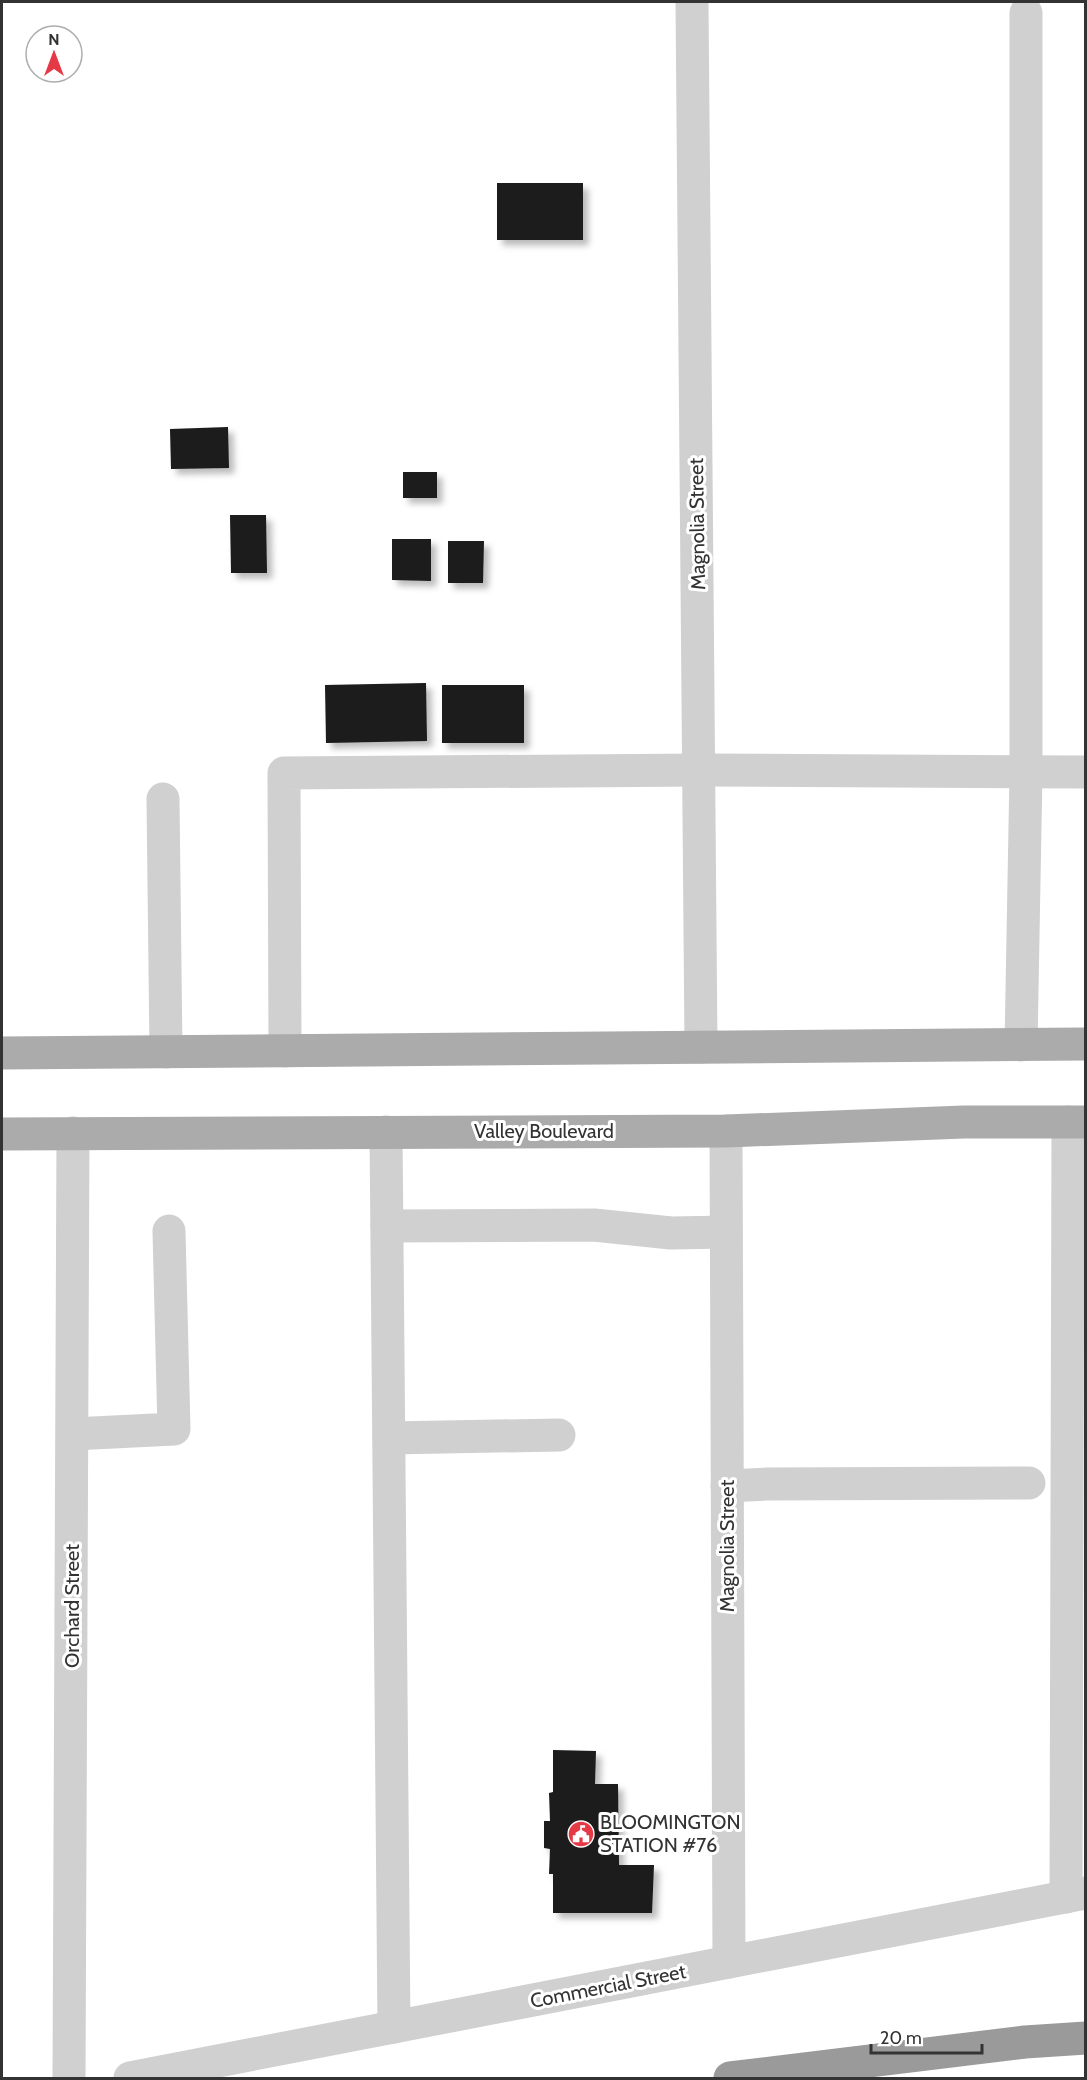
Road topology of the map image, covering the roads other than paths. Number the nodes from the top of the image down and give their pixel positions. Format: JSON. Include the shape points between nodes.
{"nodes":[{"id":1,"x":692,"y":2,"type":"edge"},
{"id":2,"x":1026,"y":13,"type":"dead end"},
{"id":3,"x":699,"y":770,"type":"junction"},
{"id":4,"x":1026,"y":772,"type":"junction"},
{"id":5,"x":1086,"y":772,"type":"edge"},
{"id":6,"x":163,"y":799,"type":"dead end"},
{"id":7,"x":1086,"y":1044,"type":"edge"},
{"id":8,"x":1021,"y":1045,"type":"junction"},
{"id":9,"x":701,"y":1047,"type":"junction"},
{"id":10,"x":285,"y":1051,"type":"junction"},
{"id":11,"x":166,"y":1052,"type":"junction"},
{"id":12,"x":2,"y":1053,"type":"edge"},
{"id":13,"x":1077,"y":1122,"type":"edge"},
{"id":14,"x":726,"y":1131,"type":"junction"},
{"id":15,"x":386,"y":1132,"type":"junction"},
{"id":16,"x":73,"y":1133,"type":"junction"},
{"id":17,"x":2,"y":1134,"type":"edge"},
{"id":18,"x":387,"y":1226,"type":"junction"},
{"id":19,"x":169,"y":1231,"type":"dead end"},
{"id":20,"x":726,"y":1232,"type":"junction"},
{"id":21,"x":73,"y":1434,"type":"junction"},
{"id":22,"x":559,"y":1436,"type":"dead end"},
{"id":23,"x":389,"y":1438,"type":"junction"},
{"id":24,"x":1029,"y":1483,"type":"dead end"},
{"id":25,"x":727,"y":1486,"type":"junction"},
{"id":26,"x":1076,"y":1895,"type":"edge"},
{"id":27,"x":729,"y":1962,"type":"junction"},
{"id":28,"x":394,"y":2027,"type":"junction"},
{"id":29,"x":1086,"y":2038,"type":"edge"},
{"id":30,"x":69,"y":2079,"type":"edge"},
{"id":31,"x":130,"y":2079,"type":"edge"},
{"id":32,"x":730,"y":2079,"type":"edge"}],
"edges":[{"from":1,"to":3,"type":"street","name":"Magnolia Street"},
{"from":2,"to":4,"type":"street"},
{"from":3,"to":4,"type":"street"},
{"from":3,"to":9,"type":"street","name":"Magnolia Street"},
{"from":3,"to":10,"type":"street","via":[[284,773]]},
{"from":4,"to":5,"type":"street"},
{"from":4,"to":8,"type":"street"},
{"from":6,"to":11,"type":"street"},
{"from":7,"to":8,"type":"main road"},
{"from":8,"to":9,"type":"main road"},
{"from":9,"to":10,"type":"main road"},
{"from":10,"to":11,"type":"main road"},
{"from":11,"to":12,"type":"main road"},
{"from":13,"to":14,"type":"main road","name":"Valley Boulevard"},
{"from":13,"to":26,"type":"street"},
{"from":14,"to":15,"type":"main road","name":"Valley Boulevard"},
{"from":14,"to":20,"type":"street","name":"Magnolia Street"},
{"from":15,"to":16,"type":"main road","name":"Valley Boulevard"},
{"from":15,"to":18,"type":"street"},
{"from":16,"to":17,"type":"main road","name":"Valley Boulevard"},
{"from":16,"to":21,"type":"street","name":"Orchard Street"},
{"from":18,"to":20,"type":"street","via":[[594,1225],[670,1233]]},
{"from":18,"to":23,"type":"street"},
{"from":19,"to":21,"type":"street","via":[[174,1429]]},
{"from":20,"to":25,"type":"street","name":"Magnolia Street"},
{"from":21,"to":30,"type":"street","name":"Orchard Street"},
{"from":22,"to":23,"type":"street"},
{"from":23,"to":28,"type":"street"},
{"from":24,"to":25,"type":"street"},
{"from":25,"to":27,"type":"street","name":"Magnolia Street"},
{"from":26,"to":27,"type":"street","name":"Commercial Street"},
{"from":27,"to":28,"type":"street","name":"Commercial Street"},
{"from":28,"to":31,"type":"street","name":"Commercial Street"},
{"from":29,"to":32,"type":"highway"}]}
